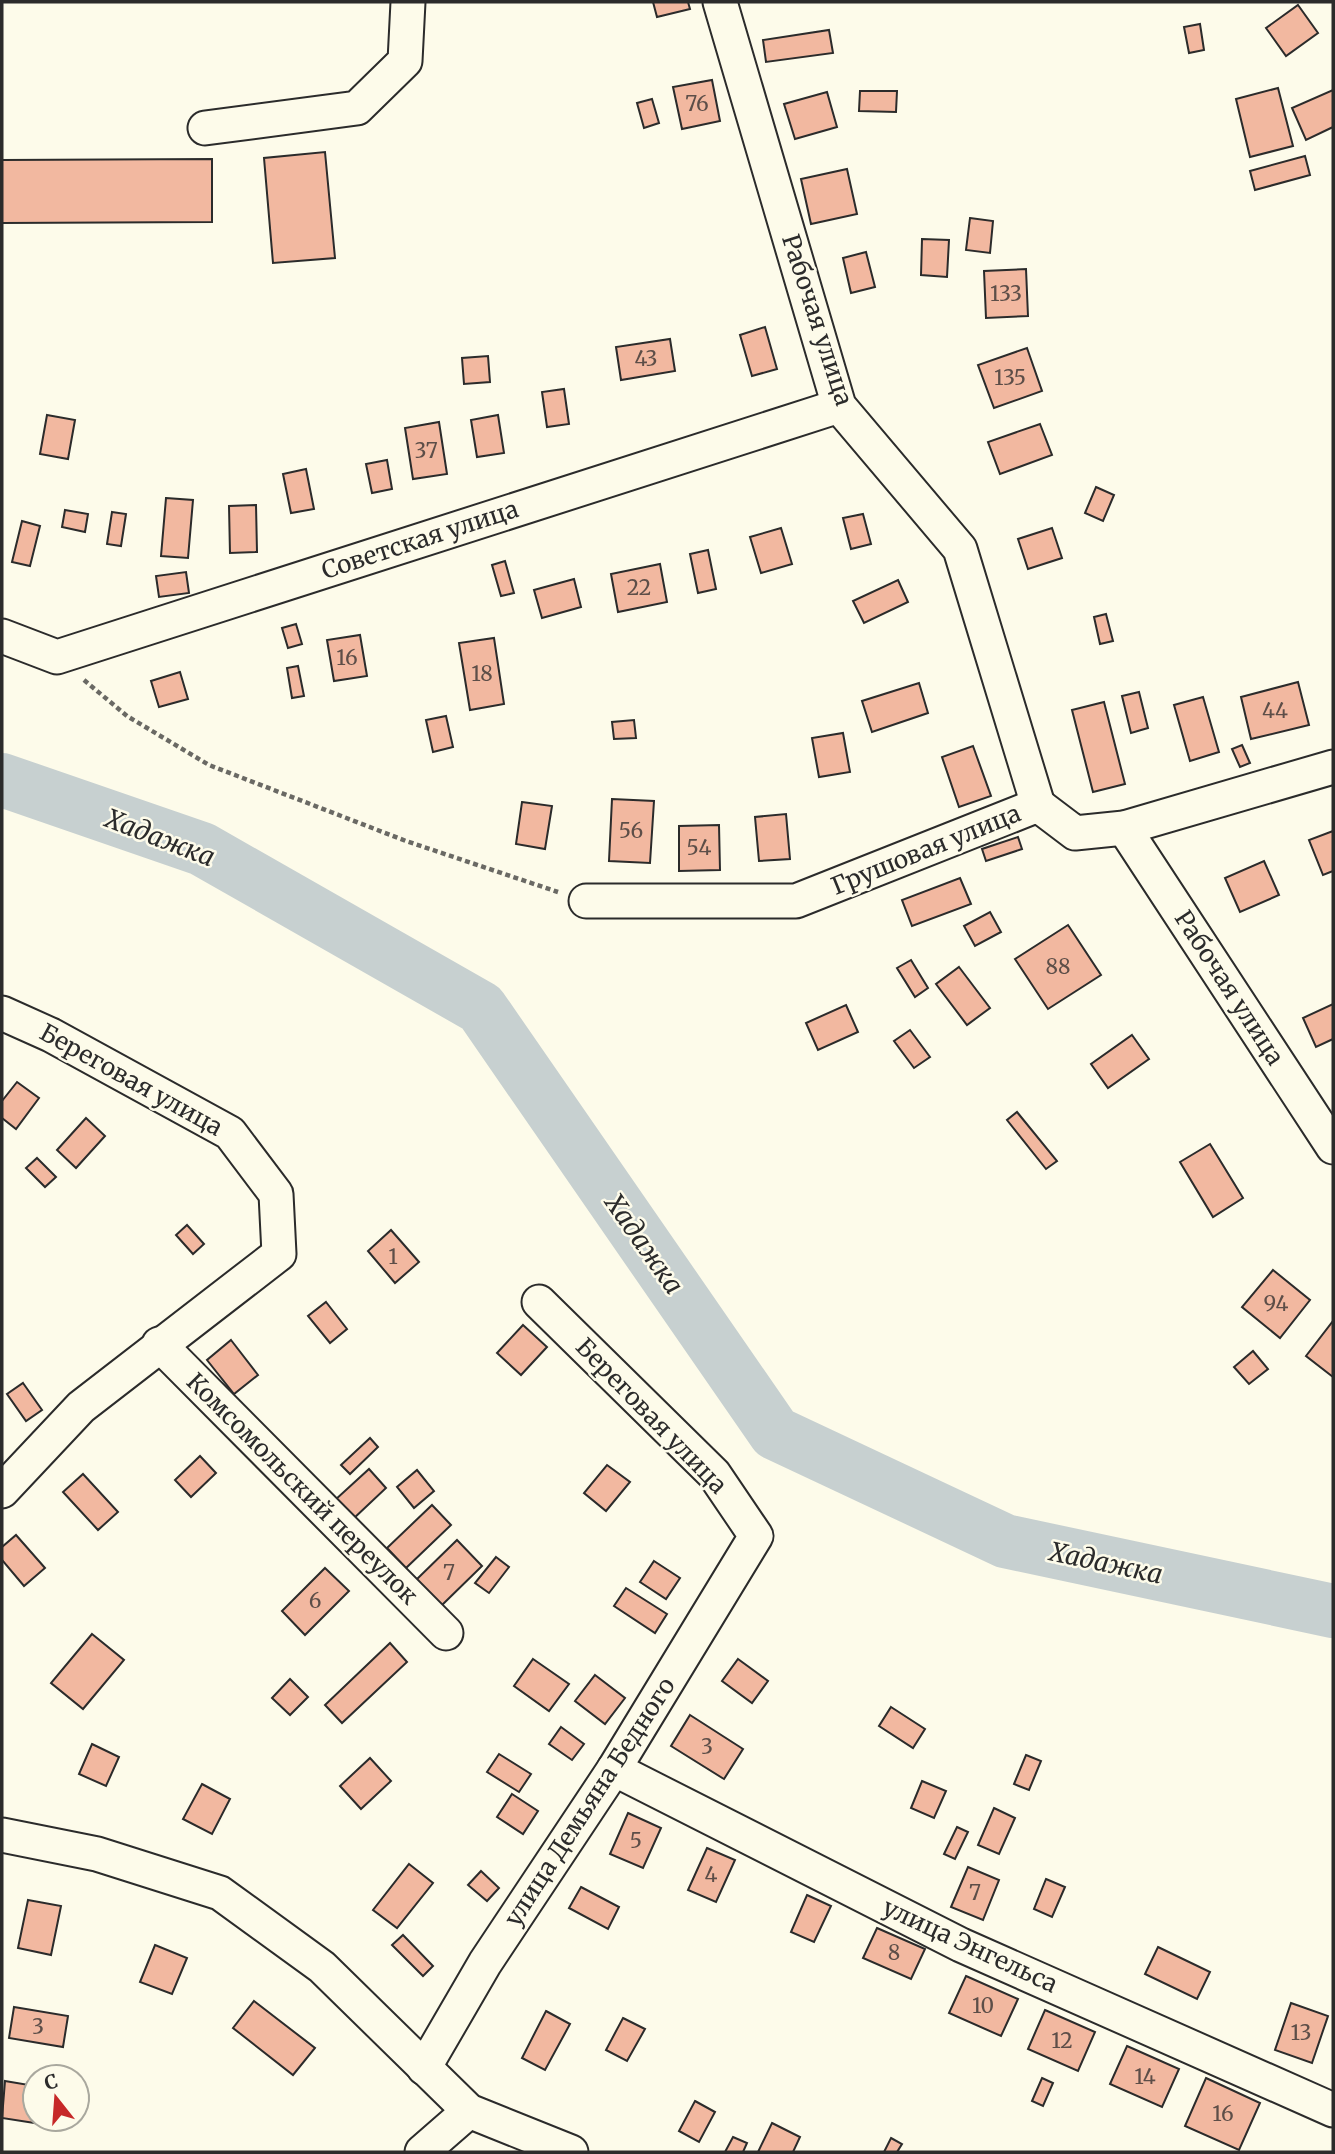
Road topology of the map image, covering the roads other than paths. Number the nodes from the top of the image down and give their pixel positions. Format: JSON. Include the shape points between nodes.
{"nodes":[{"id":1,"x":408,"y":2,"type":"edge"},
{"id":2,"x":720,"y":2,"type":"edge"},
{"id":3,"x":205,"y":128,"type":"dead end"},
{"id":4,"x":839,"y":406,"type":"junction"},
{"id":5,"x":2,"y":636,"type":"edge"},
{"id":6,"x":1333,"y":767,"type":"edge"},
{"id":7,"x":1038,"y":805,"type":"junction"},
{"id":8,"x":1124,"y":828,"type":"junction"},
{"id":9,"x":586,"y":901,"type":"road end"},
{"id":10,"x":2,"y":1013,"type":"edge"},
{"id":11,"x":1333,"y":1147,"type":"edge"},
{"id":12,"x":539,"y":1302,"type":"dead end"},
{"id":13,"x":159,"y":1344,"type":"junction"},
{"id":14,"x":2,"y":1491,"type":"edge"},
{"id":15,"x":756,"y":1536,"type":"joint"},
{"id":16,"x":446,"y":1633,"type":"dead end"},
{"id":17,"x":614,"y":1769,"type":"junction"},
{"id":18,"x":3,"y":1842,"type":"edge"},
{"id":19,"x":424,"y":2068,"type":"junction"},
{"id":20,"x":1333,"y":2110,"type":"edge"},
{"id":21,"x":468,"y":2111,"type":"junction"},
{"id":22,"x":422,"y":2152,"type":"edge"},
{"id":23,"x":571,"y":2152,"type":"edge"}],
"edges":[{"from":1,"to":3,"type":"street","via":[[405,61],[357,108]]},
{"from":2,"to":4,"type":"street","name":"Рабочая улица"},
{"from":4,"to":5,"type":"street","name":"Советская улица","via":[[57,657]]},
{"from":4,"to":7,"type":"street","name":"Рабочая улица","via":[[960,549]]},
{"from":6,"to":8,"type":"street","name":"Грушовая улица"},
{"from":7,"to":8,"type":"street","name":"Грушовая улица","via":[[1075,833]]},
{"from":7,"to":9,"type":"street","name":"Грушовая улица","via":[[796,901]]},
{"from":8,"to":11,"type":"street","name":"Рабочая улица"},
{"from":10,"to":13,"type":"street","name":"Береговая улица","via":[[230,1133],[276,1194],[279,1254]]},
{"from":12,"to":15,"type":"street","name":"Береговая улица","via":[[714,1474]]},
{"from":13,"to":14,"type":"street","via":[[81,1407]]},
{"from":13,"to":16,"type":"street","name":"Комсомольский переулок"},
{"from":15,"to":17,"type":"street","name":"улица Демьяна Бедного"},
{"from":17,"to":19,"type":"street","name":"улица Демьяна Бедного","via":[[485,1963]]},
{"from":17,"to":20,"type":"street","name":"улица Энгельса","via":[[961,1945]]},
{"from":18,"to":19,"type":"street","via":[[97,1854],[220,1893],[321,1967]]},
{"from":19,"to":21,"type":"street"},
{"from":21,"to":22,"type":"street"},
{"from":21,"to":23,"type":"street"}]}
